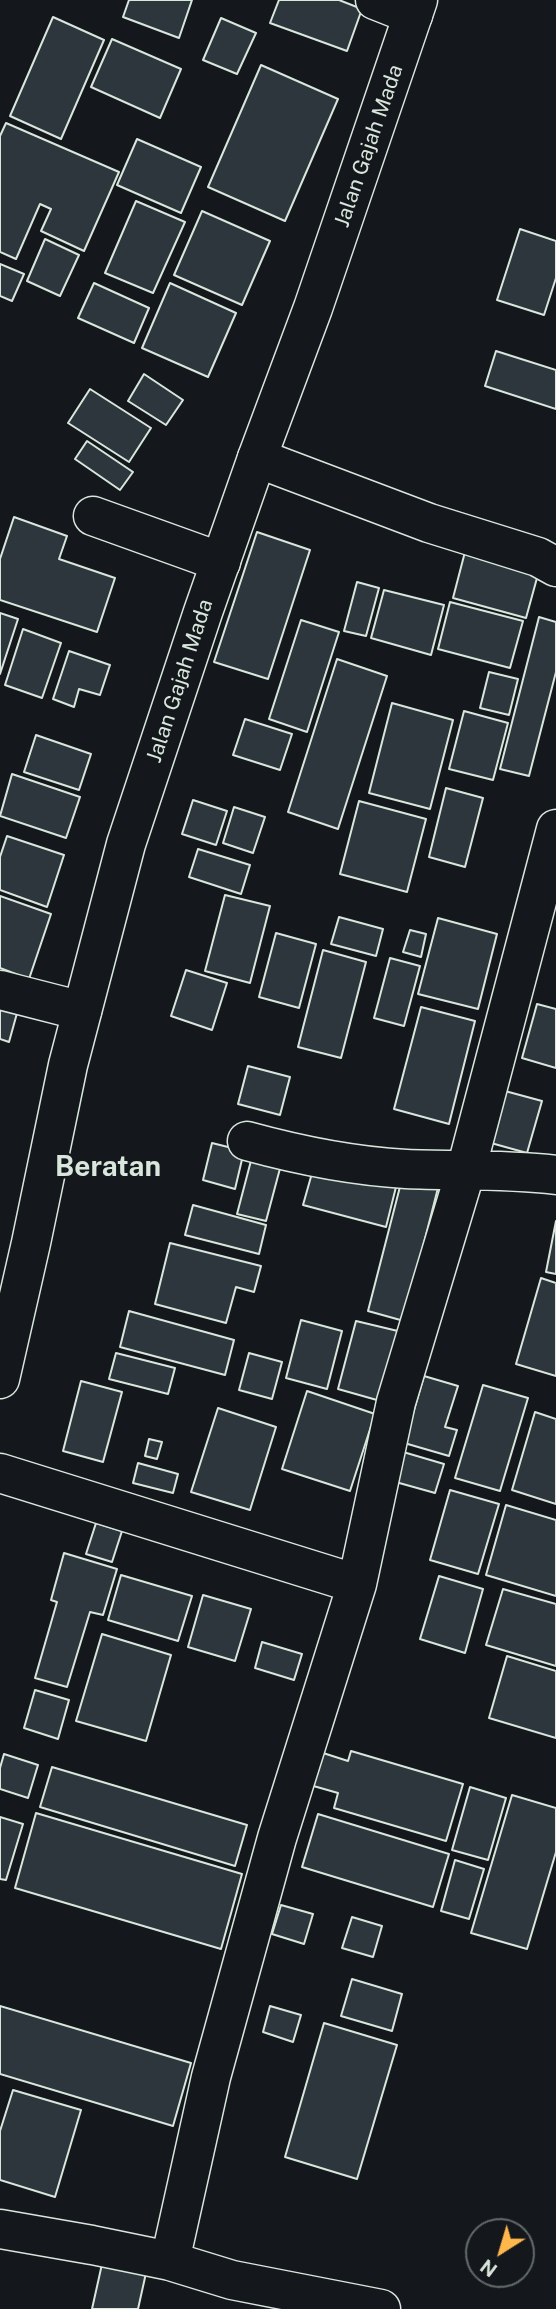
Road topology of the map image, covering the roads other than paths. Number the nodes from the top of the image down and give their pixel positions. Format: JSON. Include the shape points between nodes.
{"nodes":[{"id":1,"x":375,"y":0,"type":"edge"},
{"id":2,"x":416,"y":8,"type":"edge"},
{"id":3,"x":257,"y":458,"type":"junction"},
{"id":4,"x":93,"y":516,"type":"dead end"},
{"id":5,"x":221,"y":562,"type":"junction"},
{"id":6,"x":556,"y":567,"type":"edge"},
{"id":7,"x":556,"y":830,"type":"edge"},
{"id":8,"x":0,"y":990,"type":"edge"},
{"id":9,"x":82,"y":1011,"type":"junction"},
{"id":10,"x":247,"y":1141,"type":"dead end"},
{"id":11,"x":466,"y":1170,"type":"junction"},
{"id":12,"x":556,"y":1175,"type":"edge"},
{"id":13,"x":12,"y":1269,"type":"edge"},
{"id":14,"x":0,"y":1379,"type":"edge"},
{"id":15,"x":0,"y":1473,"type":"edge"},
{"id":16,"x":357,"y":1584,"type":"junction"},
{"id":17,"x":0,"y":2230,"type":"edge"},
{"id":18,"x":170,"y":2261,"type":"junction"},
{"id":19,"x":381,"y":2309,"type":"edge"}],
"edges":[{"from":1,"to":2,"type":"main road"},
{"from":2,"to":3,"type":"main road","name":"Jalan Gajah Mada"},
{"from":3,"to":5,"type":"main road","name":"Jalan Gajah Mada"},
{"from":3,"to":6,"type":"main road"},
{"from":4,"to":5,"type":"main road"},
{"from":5,"to":9,"type":"main road","name":"Jalan Gajah Mada","via":[[126,844]]},
{"from":7,"to":11,"type":"main road"},
{"from":8,"to":9,"type":"main road"},
{"from":9,"to":13,"type":"main road","name":"Jalan Gajah Mada"},
{"from":10,"to":11,"type":"main road","via":[[372,1165]]},
{"from":11,"to":12,"type":"main road"},
{"from":11,"to":16,"type":"main road","via":[[396,1402]]},
{"from":13,"to":14,"type":"main road","name":"Jalan Gajah Mada"},
{"from":15,"to":16,"type":"main road"},
{"from":16,"to":18,"type":"main road","via":[[262,1891],[211,2077]]},
{"from":17,"to":18,"type":"main road"},
{"from":18,"to":19,"type":"main road","via":[[232,2280]]}]}
